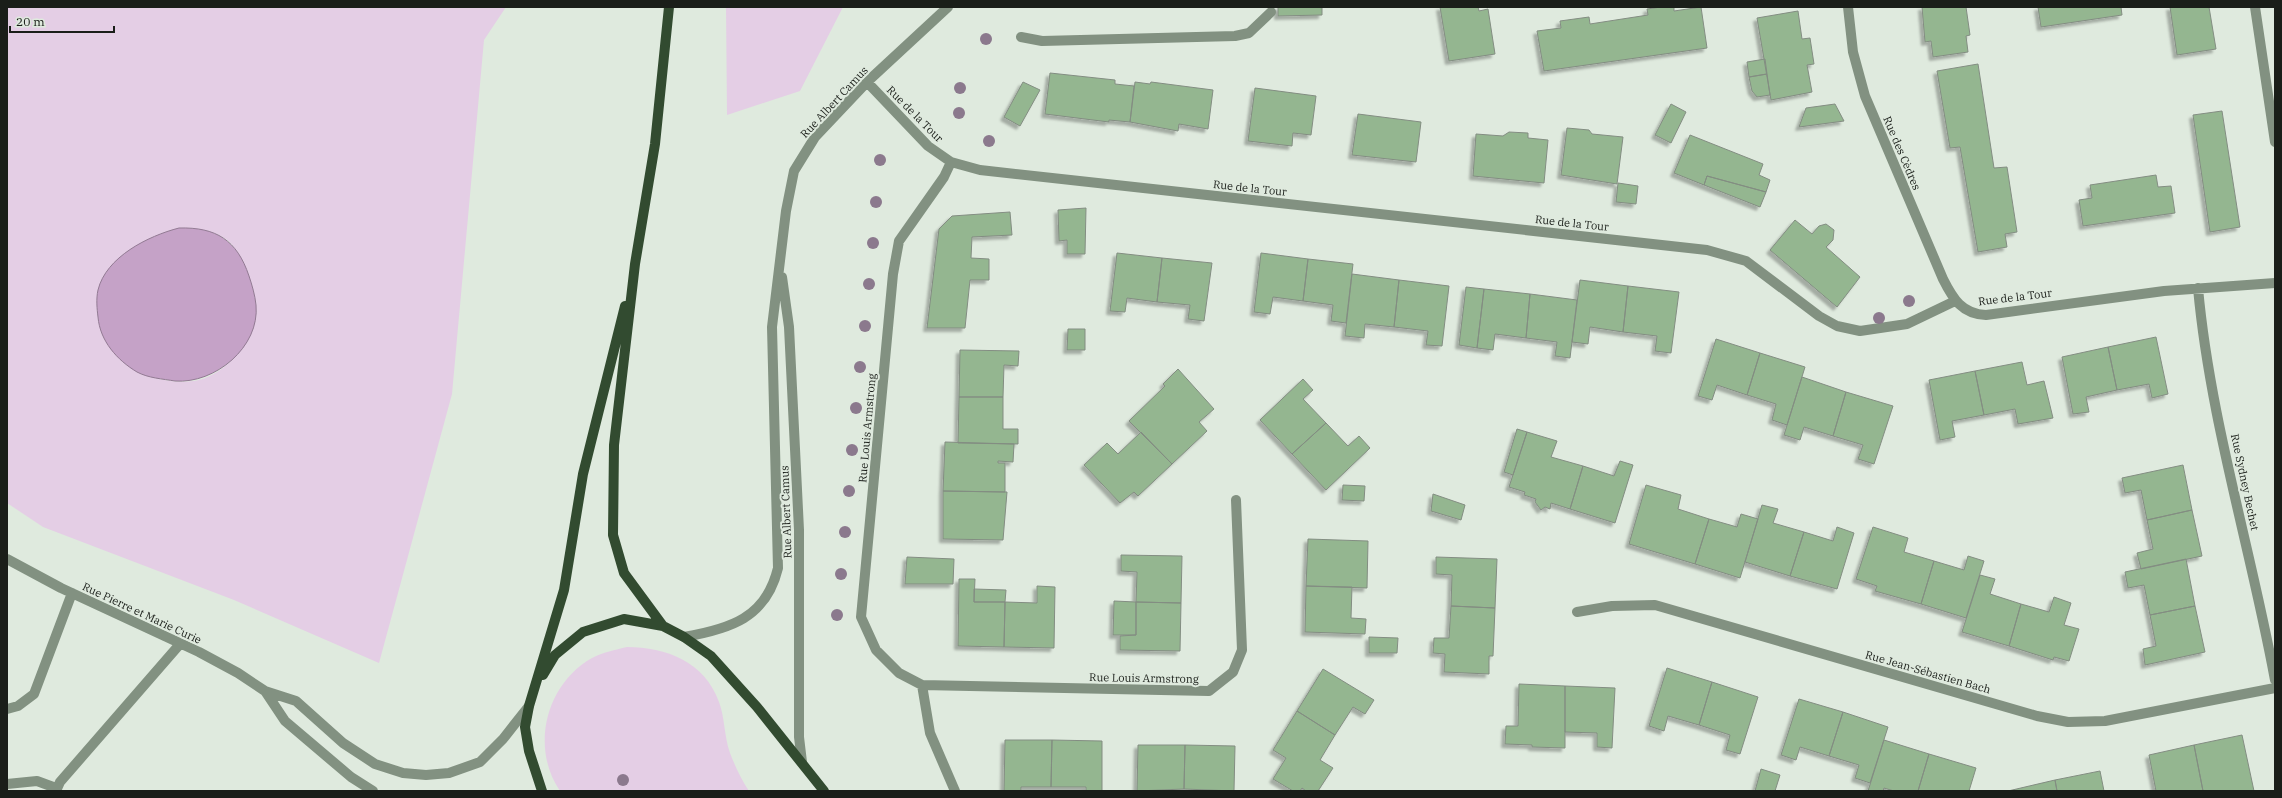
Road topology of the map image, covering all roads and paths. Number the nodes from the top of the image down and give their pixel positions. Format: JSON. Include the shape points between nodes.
{"nodes":[{"id":1,"x":669,"y":7,"type":"edge"},
{"id":2,"x":948,"y":7,"type":"edge"},
{"id":3,"x":1848,"y":7,"type":"edge"},
{"id":4,"x":2256,"y":7,"type":"edge"},
{"id":5,"x":1271,"y":12,"type":"dead end"},
{"id":6,"x":1021,"y":36,"type":"dead end"},
{"id":7,"x":867,"y":82,"type":"junction"},
{"id":8,"x":2275,"y":142,"type":"edge"},
{"id":9,"x":951,"y":162,"type":"junction"},
{"id":10,"x":780,"y":262,"type":"junction"},
{"id":11,"x":636,"y":264,"type":"junction"},
{"id":12,"x":2275,"y":283,"type":"edge"},
{"id":13,"x":2198,"y":288,"type":"junction"},
{"id":14,"x":1955,"y":301,"type":"junction"},
{"id":15,"x":1236,"y":500,"type":"dead end"},
{"id":16,"x":7,"y":559,"type":"edge"},
{"id":17,"x":72,"y":594,"type":"junction"},
{"id":18,"x":1577,"y":612,"type":"dead end"},
{"id":19,"x":663,"y":626,"type":"junction"},
{"id":20,"x":684,"y":637,"type":"junction"},
{"id":21,"x":180,"y":644,"type":"junction"},
{"id":22,"x":2275,"y":680,"type":"edge"},
{"id":23,"x":922,"y":685,"type":"junction"},
{"id":24,"x":2275,"y":688,"type":"edge"},
{"id":25,"x":535,"y":689,"type":"junction"},
{"id":26,"x":265,"y":691,"type":"junction"},
{"id":27,"x":529,"y":706,"type":"junction"},
{"id":28,"x":7,"y":709,"type":"edge"},
{"id":29,"x":802,"y":762,"type":"junction"},
{"id":30,"x":7,"y":784,"type":"edge"},
{"id":31,"x":56,"y":790,"type":"edge"},
{"id":32,"x":373,"y":791,"type":"edge"},
{"id":33,"x":542,"y":791,"type":"edge"},
{"id":34,"x":824,"y":791,"type":"edge"},
{"id":35,"x":955,"y":791,"type":"edge"}],
"edges":[{"from":1,"to":11,"type":"main road","via":[[655,144]]},
{"from":2,"to":7,"type":"street","name":"Rue Albert Camus"},
{"from":3,"to":14,"type":"street","name":"Rue des Cèdres","via":[[1853,52],[1866,96],[1943,279]]},
{"from":4,"to":8,"type":"street"},
{"from":5,"to":6,"type":"street","via":[[1249,33],[1235,36],[1042,41]]},
{"from":7,"to":9,"type":"street","name":"Rue de la Tour","via":[[928,146]]},
{"from":7,"to":10,"type":"street","name":"Rue Albert Camus","via":[[815,137],[794,170]]},
{"from":9,"to":14,"type":"street","name":"Rue de la Tour","via":[[980,170],[1037,177],[1707,250],[1746,260],[1819,316],[1837,326],[1860,331],[1907,324]]},
{"from":9,"to":23,"type":"street","name":"Rue Louis Armstrong","via":[[944,177],[899,241],[893,274],[861,617],[876,650],[899,672]]},
{"from":10,"to":20,"type":"street","name":"Rue Albert Camus","via":[[772,327],[778,568],[774,583],[756,610],[721,630]]},
{"from":10,"to":29,"type":"street","name":"Rue Albert Camus","via":[[789,327],[795,422],[799,530],[799,737]]},
{"from":11,"to":19,"type":"main road","via":[[614,445],[613,534],[624,573]]},
{"from":11,"to":25,"type":"main road","via":[[583,474],[564,590]]},
{"from":12,"to":13,"type":"street","name":"Rue de la Tour"},
{"from":13,"to":14,"type":"street","name":"Rue de la Tour","via":[[1986,315],[1968,312]]},
{"from":13,"to":22,"type":"street","name":"Rue Sydney Bechet","via":[[2200,317],[2224,448]]},
{"from":15,"to":23,"type":"street","name":"Rue Louis Armstrong","via":[[1242,650],[1234,672],[1209,691]]},
{"from":16,"to":17,"type":"street","name":"Rue Pierre et Marie Curie"},
{"from":17,"to":21,"type":"street","name":"Rue Pierre et Marie Curie"},
{"from":17,"to":28,"type":"street","via":[[34,694],[18,706]]},
{"from":18,"to":24,"type":"street","name":"Rue Jean-Sébastien Bach","via":[[1612,606],[1655,605],[2037,716],[2068,722],[2105,722]]},
{"from":19,"to":20,"type":"main road"},
{"from":19,"to":25,"type":"main road","via":[[624,619],[584,632],[555,655]]},
{"from":20,"to":29,"type":"main road","via":[[711,656]]},
{"from":21,"to":26,"type":"street","name":"Rue Pierre et Marie Curie","via":[[238,673]]},
{"from":21,"to":31,"type":"street"},
{"from":23,"to":35,"type":"street","via":[[930,733]]},
{"from":25,"to":27,"type":"main road"},
{"from":26,"to":27,"type":"street","name":"Rue Pierre et Marie Curie","via":[[296,701],[343,742],[375,764],[403,773],[426,775],[449,774],[480,762],[503,739]]},
{"from":26,"to":32,"type":"street","name":"Rue Pierre et Marie Curie","via":[[285,721],[351,777]]},
{"from":27,"to":33,"type":"main road","via":[[525,727]]},
{"from":29,"to":34,"type":"main road"},
{"from":30,"to":31,"type":"street","via":[[37,780]]}]}
